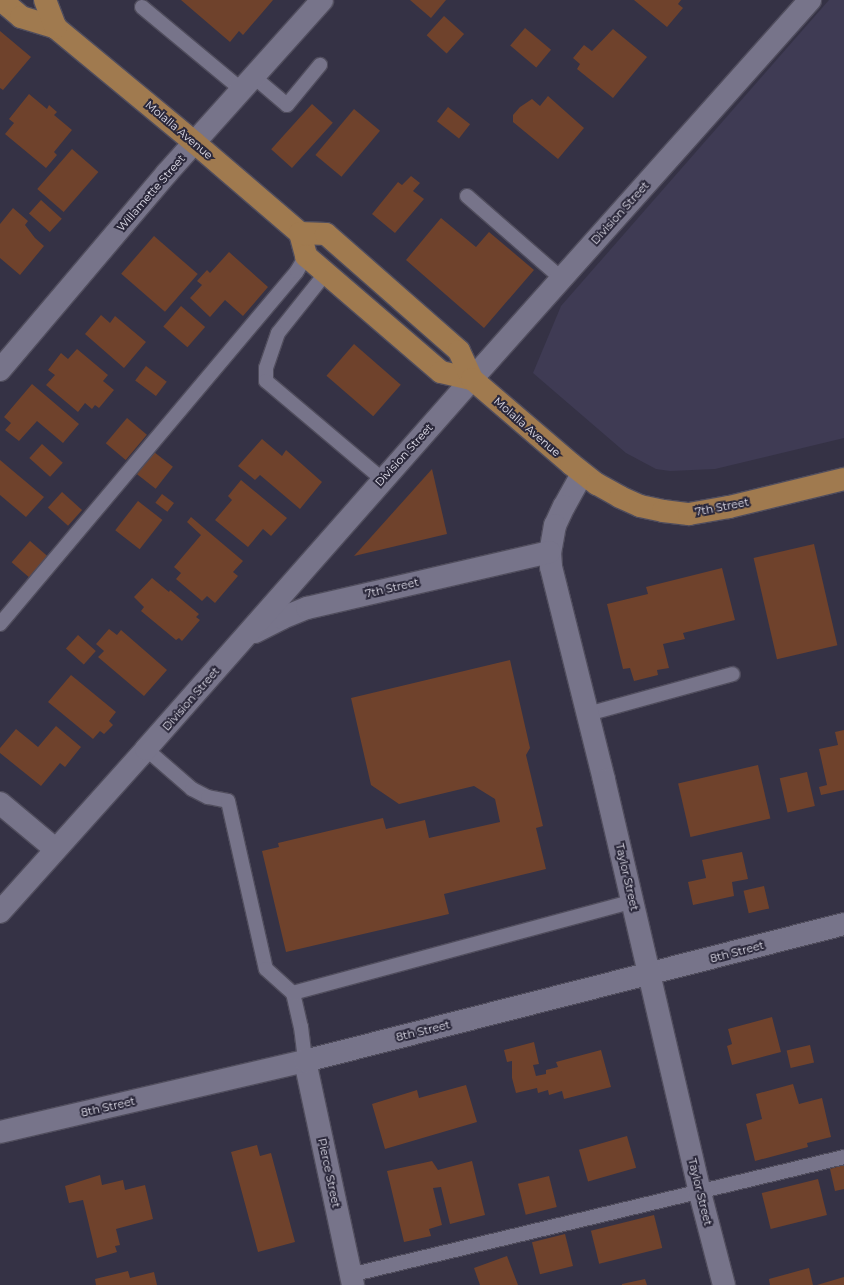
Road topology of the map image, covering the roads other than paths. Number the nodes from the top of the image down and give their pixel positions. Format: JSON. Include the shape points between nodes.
{"nodes":[{"id":1,"x":1,"y":0,"type":"edge"},
{"id":2,"x":45,"y":0,"type":"edge"},
{"id":3,"x":322,"y":0,"type":"edge"},
{"id":4,"x":810,"y":0,"type":"edge"},
{"id":5,"x":142,"y":7,"type":"dead end"},
{"id":6,"x":56,"y":28,"type":"junction"},
{"id":7,"x":320,"y":65,"type":"dead end"},
{"id":8,"x":248,"y":83,"type":"junction"},
{"id":9,"x":195,"y":142,"type":"junction"},
{"id":10,"x":467,"y":196,"type":"dead end"},
{"id":11,"x":300,"y":233,"type":"junction"},
{"id":12,"x":306,"y":256,"type":"junction"},
{"id":13,"x":325,"y":274,"type":"junction"},
{"id":14,"x":561,"y":278,"type":"junction"},
{"id":15,"x":0,"y":370,"type":"edge"},
{"id":16,"x":472,"y":379,"type":"junction"},
{"id":17,"x":582,"y":474,"type":"junction"},
{"id":18,"x":844,"y":479,"type":"edge"},
{"id":19,"x":383,"y":480,"type":"junction"},
{"id":20,"x":550,"y":552,"type":"junction"},
{"id":21,"x":0,"y":624,"type":"edge"},
{"id":22,"x":241,"y":642,"type":"junction"},
{"id":23,"x":733,"y":674,"type":"dead end"},
{"id":24,"x":588,"y":714,"type":"junction"},
{"id":25,"x":146,"y":749,"type":"junction"},
{"id":26,"x":0,"y":803,"type":"edge"},
{"id":27,"x":55,"y":849,"type":"junction"},
{"id":28,"x":633,"y":902,"type":"junction"},
{"id":29,"x":0,"y":912,"type":"edge"},
{"id":30,"x":844,"y":924,"type":"edge"},
{"id":31,"x":649,"y":974,"type":"junction"},
{"id":32,"x":293,"y":993,"type":"junction"},
{"id":33,"x":305,"y":1061,"type":"junction"},
{"id":34,"x":0,"y":1132,"type":"edge"},
{"id":35,"x":844,"y":1158,"type":"edge"},
{"id":36,"x":700,"y":1193,"type":"junction"},
{"id":37,"x":351,"y":1280,"type":"edge"},
{"id":38,"x":724,"y":1285,"type":"edge"}],
"edges":[{"from":1,"to":6,"type":"main road","name":"Molalla Avenue","via":[[21,17]]},
{"from":2,"to":6,"type":"main road","name":"Molalla Avenue"},
{"from":3,"to":8,"type":"street","name":"Willamette Street"},
{"from":4,"to":14,"type":"street","name":"Division Street"},
{"from":5,"to":8,"type":"lane"},
{"from":6,"to":9,"type":"main road","name":"Molalla Avenue"},
{"from":7,"to":8,"type":"lane","via":[[287,105]]},
{"from":8,"to":9,"type":"street","name":"Willamette Street"},
{"from":9,"to":11,"type":"main road","name":"Molalla Avenue"},
{"from":9,"to":15,"type":"street","name":"Willamette Street"},
{"from":10,"to":14,"type":"lane"},
{"from":11,"to":12,"type":"main road"},
{"from":11,"to":16,"type":"main road","name":"Molalla Avenue","via":[[326,234],[459,351]]},
{"from":12,"to":13,"type":"main road","name":"Molalla Avenue"},
{"from":12,"to":21,"type":"lane","via":[[297,271]]},
{"from":13,"to":16,"type":"main road","name":"Molalla Avenue","via":[[441,372]]},
{"from":13,"to":19,"type":"lane","via":[[278,333],[266,368],[266,381]]},
{"from":14,"to":16,"type":"street","name":"Division Street"},
{"from":16,"to":17,"type":"main road","name":"Molalla Avenue"},
{"from":16,"to":19,"type":"street","name":"Division Street"},
{"from":17,"to":18,"type":"main road","name":"7th Street","via":[[640,506],[689,514]]},
{"from":17,"to":20,"type":"street","name":"Taylor Street","via":[[558,519]]},
{"from":19,"to":22,"type":"street","name":"Division Street"},
{"from":20,"to":22,"type":"street","name":"7th Street","via":[[307,608],[261,628]]},
{"from":20,"to":24,"type":"street","name":"Taylor Street","via":[[554,582]]},
{"from":22,"to":25,"type":"street","name":"Division Street"},
{"from":23,"to":24,"type":"lane"},
{"from":24,"to":28,"type":"street","name":"Taylor Street"},
{"from":25,"to":27,"type":"street","name":"Division Street"},
{"from":25,"to":32,"type":"lane","via":[[192,789],[208,797],[228,801],[266,969]]},
{"from":26,"to":27,"type":"street"},
{"from":27,"to":29,"type":"street","name":"Division Street"},
{"from":28,"to":31,"type":"street","name":"Taylor Street"},
{"from":28,"to":32,"type":"lane"},
{"from":30,"to":31,"type":"street","name":"8th Street"},
{"from":31,"to":33,"type":"street","name":"8th Street"},
{"from":31,"to":36,"type":"street","name":"Taylor Street"},
{"from":32,"to":33,"type":"lane"},
{"from":33,"to":34,"type":"street","name":"8th Street"},
{"from":33,"to":37,"type":"street","name":"Pierce Street"},
{"from":35,"to":36,"type":"lane"},
{"from":36,"to":37,"type":"lane"},
{"from":36,"to":38,"type":"street","name":"Taylor Street"}]}
